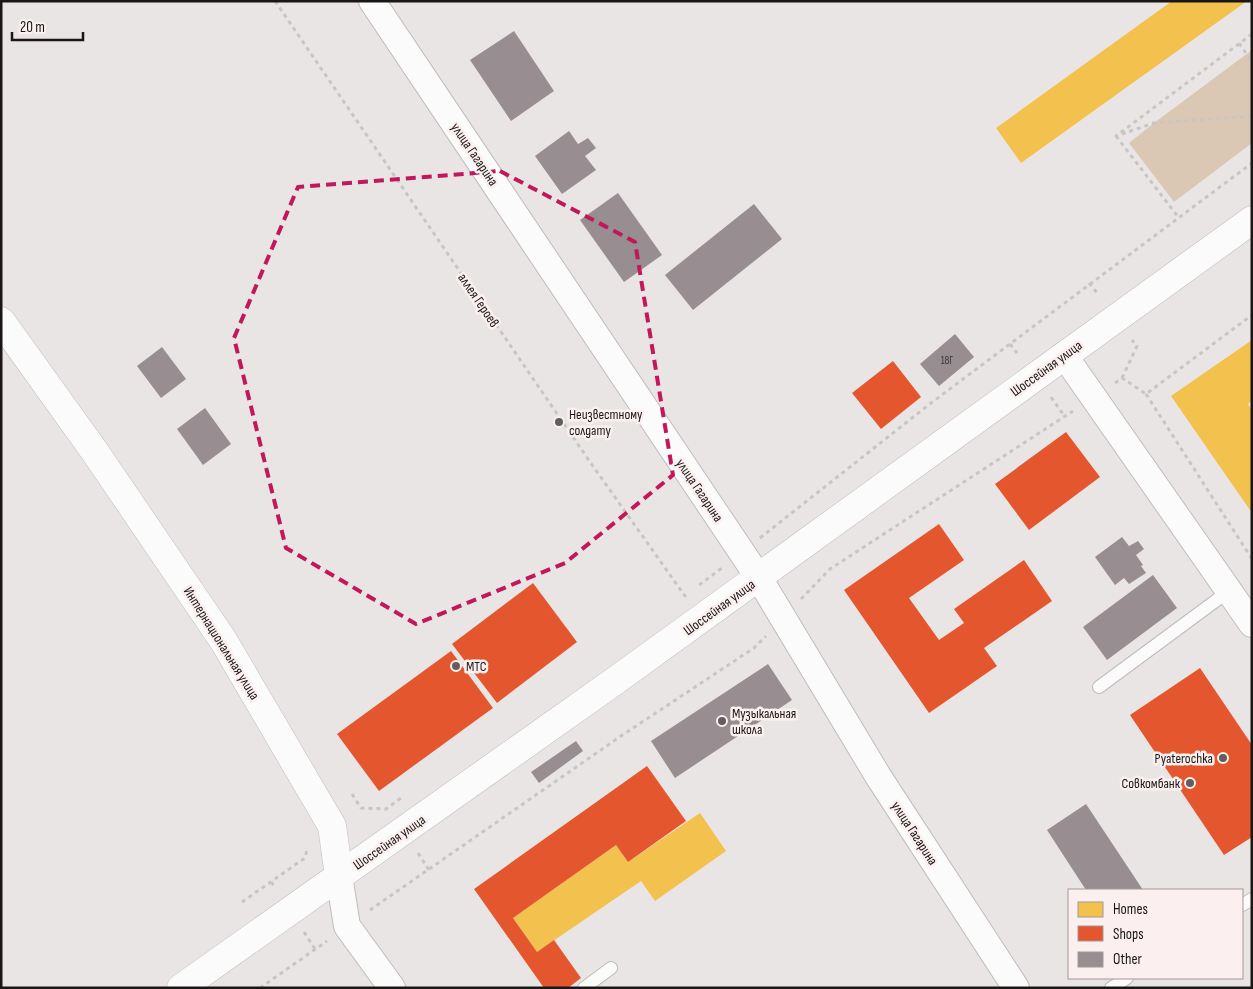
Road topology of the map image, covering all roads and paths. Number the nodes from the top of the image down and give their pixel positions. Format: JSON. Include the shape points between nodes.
{"nodes":[{"id":1,"x":275,"y":1,"type":"edge"},
{"id":2,"x":372,"y":1,"type":"edge"},
{"id":3,"x":1252,"y":34,"type":"edge"},
{"id":4,"x":1239,"y":43,"type":"junction"},
{"id":5,"x":1252,"y":62,"type":"edge"},
{"id":6,"x":1252,"y":116,"type":"edge"},
{"id":7,"x":1116,"y":136,"type":"junction"},
{"id":8,"x":1252,"y":162,"type":"edge"},
{"id":9,"x":1179,"y":218,"type":"junction"},
{"id":10,"x":1252,"y":220,"type":"edge"},
{"id":11,"x":1090,"y":283,"type":"junction"},
{"id":12,"x":1098,"y":294,"type":"dead end"},
{"id":13,"x":1252,"y":315,"type":"edge"},
{"id":14,"x":1,"y":321,"type":"edge"},
{"id":15,"x":1132,"y":340,"type":"dead end"},
{"id":16,"x":1010,"y":344,"type":"junction"},
{"id":17,"x":1018,"y":354,"type":"dead end"},
{"id":18,"x":1064,"y":355,"type":"junction"},
{"id":19,"x":1122,"y":378,"type":"junction"},
{"id":20,"x":1115,"y":383,"type":"dead end"},
{"id":21,"x":1146,"y":394,"type":"junction"},
{"id":22,"x":1051,"y":397,"type":"dead end"},
{"id":23,"x":1079,"y":407,"type":"dead end"},
{"id":24,"x":1065,"y":416,"type":"junction"},
{"id":25,"x":742,"y":553,"type":"junction"},
{"id":26,"x":1252,"y":559,"type":"edge"},
{"id":27,"x":759,"y":578,"type":"junction"},
{"id":28,"x":699,"y":585,"type":"dead end"},
{"id":29,"x":692,"y":591,"type":"dead end"},
{"id":30,"x":1229,"y":592,"type":"junction"},
{"id":31,"x":783,"y":618,"type":"junction"},
{"id":32,"x":1252,"y":624,"type":"edge"},
{"id":33,"x":1100,"y":687,"type":"dead end"},
{"id":34,"x":352,"y":794,"type":"dead end"},
{"id":35,"x":401,"y":798,"type":"dead end"},
{"id":36,"x":307,"y":849,"type":"dead end"},
{"id":37,"x":418,"y":853,"type":"dead end"},
{"id":38,"x":429,"y":870,"type":"junction"},
{"id":39,"x":339,"y":876,"type":"junction"},
{"id":40,"x":271,"y":882,"type":"junction"},
{"id":41,"x":275,"y":887,"type":"dead end"},
{"id":42,"x":242,"y":902,"type":"dead end"},
{"id":43,"x":369,"y":911,"type":"dead end"},
{"id":44,"x":303,"y":930,"type":"dead end"},
{"id":45,"x":330,"y":938,"type":"dead end"},
{"id":46,"x":315,"y":949,"type":"junction"},
{"id":47,"x":611,"y":968,"type":"dead end"},
{"id":48,"x":1125,"y":979,"type":"edge"},
{"id":49,"x":181,"y":988,"type":"edge"},
{"id":50,"x":260,"y":988,"type":"edge"},
{"id":51,"x":392,"y":988,"type":"edge"},
{"id":52,"x":584,"y":988,"type":"edge"},
{"id":53,"x":1016,"y":988,"type":"edge"},
{"id":54,"x":1111,"y":988,"type":"edge"}],
"edges":[{"from":1,"to":29,"type":"path","name":"аллея Героев","via":[[584,454],[685,596]]},
{"from":2,"to":25,"type":"street","name":"улица Гагарина"},
{"from":3,"to":4,"type":"path"},
{"from":4,"to":5,"type":"path"},
{"from":4,"to":7,"type":"path"},
{"from":6,"to":7,"type":"path","via":[[1154,123]]},
{"from":7,"to":9,"type":"path"},
{"from":8,"to":9,"type":"path"},
{"from":9,"to":11,"type":"path"},
{"from":10,"to":18,"type":"main road","name":"Шоссейная улица"},
{"from":11,"to":12,"type":"path"},
{"from":11,"to":16,"type":"path"},
{"from":13,"to":21,"type":"path"},
{"from":14,"to":39,"type":"main road","name":"Интернациональная улица","via":[[223,640],[332,826]]},
{"from":15,"to":19,"type":"path","via":[[1137,346]]},
{"from":16,"to":17,"type":"path"},
{"from":16,"to":25,"type":"path"},
{"from":18,"to":27,"type":"main road","name":"Шоссейная улица"},
{"from":18,"to":30,"type":"street"},
{"from":19,"to":20,"type":"path"},
{"from":19,"to":21,"type":"path"},
{"from":21,"to":26,"type":"path"},
{"from":22,"to":24,"type":"path"},
{"from":23,"to":24,"type":"path"},
{"from":24,"to":31,"type":"path","via":[[830,569]]},
{"from":25,"to":27,"type":"street","name":"улица Гагарина"},
{"from":25,"to":28,"type":"path"},
{"from":27,"to":31,"type":"street","name":"улица Гагарина"},
{"from":27,"to":39,"type":"main road","name":"Шоссейная улица"},
{"from":30,"to":32,"type":"street"},
{"from":30,"to":33,"type":"lane"},
{"from":31,"to":38,"type":"path","via":[[754,648]]},
{"from":31,"to":53,"type":"street","name":"улица Гагарина","via":[[878,776]]},
{"from":34,"to":35,"type":"path","via":[[361,808],[386,809]]},
{"from":36,"to":40,"type":"path","via":[[306,858]]},
{"from":37,"to":38,"type":"path"},
{"from":38,"to":43,"type":"path"},
{"from":39,"to":49,"type":"main road","name":"Шоссейная улица"},
{"from":39,"to":51,"type":"street","name":"Интернациональная улица","via":[[347,926]]},
{"from":40,"to":41,"type":"path"},
{"from":40,"to":42,"type":"path"},
{"from":44,"to":46,"type":"path"},
{"from":45,"to":46,"type":"path"},
{"from":46,"to":50,"type":"path"},
{"from":47,"to":52,"type":"lane"},
{"from":48,"to":54,"type":"lane"}]}
